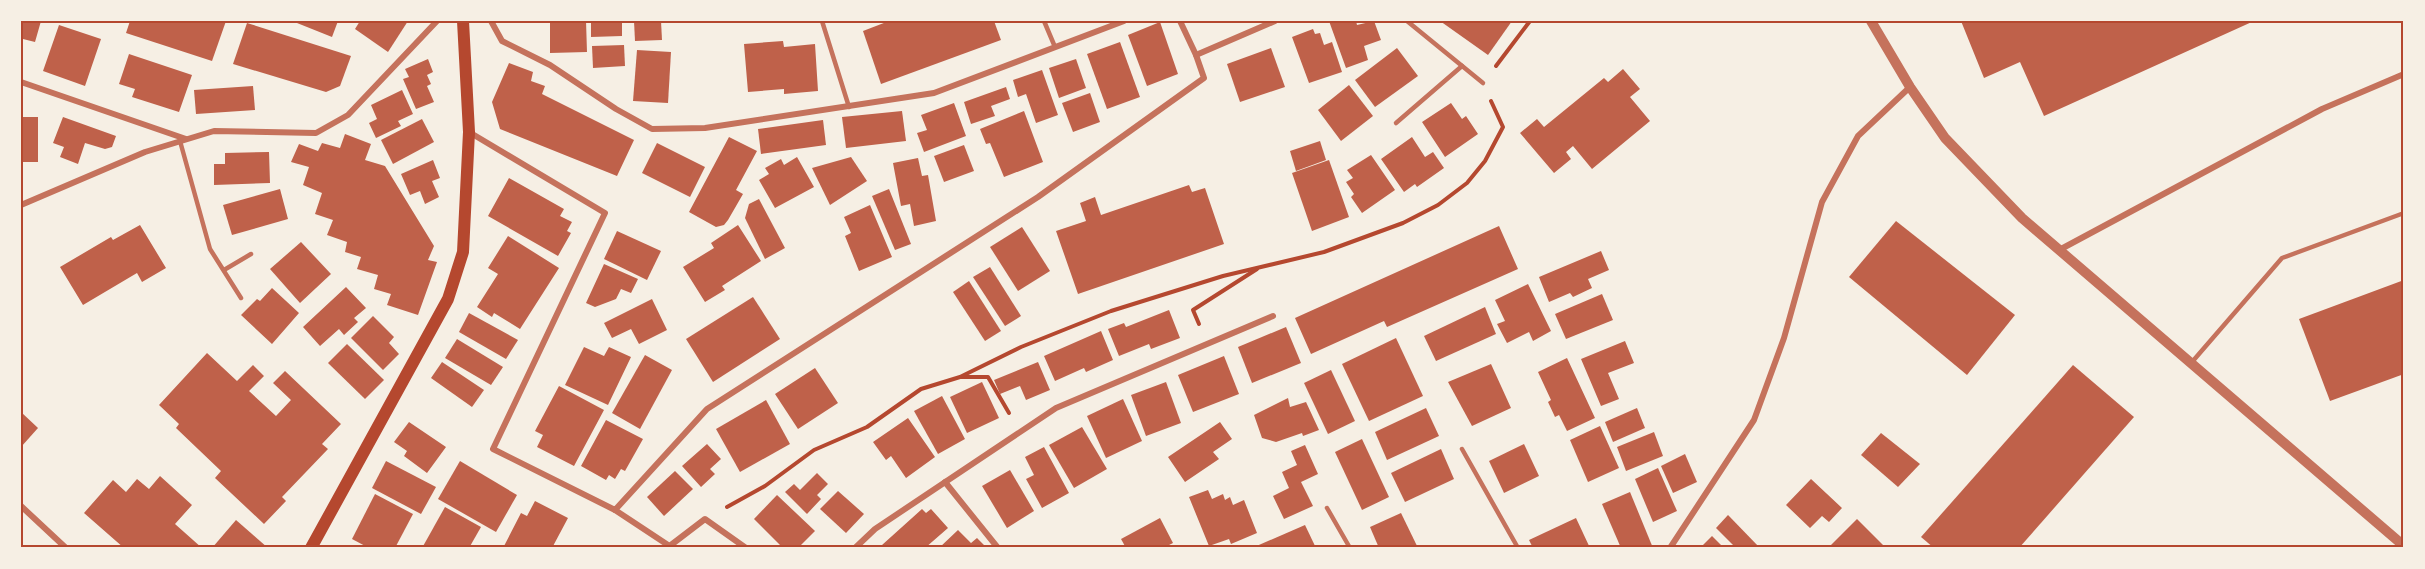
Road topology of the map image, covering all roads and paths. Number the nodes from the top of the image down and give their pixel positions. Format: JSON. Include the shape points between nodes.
{"nodes":[{"id":1,"x":437,"y":21,"type":"edge"},
{"id":2,"x":463,"y":21,"type":"edge"},
{"id":3,"x":491,"y":21,"type":"edge"},
{"id":4,"x":822,"y":21,"type":"edge"},
{"id":5,"x":1044,"y":21,"type":"edge"},
{"id":6,"x":1124,"y":21,"type":"edge"},
{"id":7,"x":1180,"y":21,"type":"edge"},
{"id":8,"x":1275,"y":21,"type":"edge"},
{"id":9,"x":1407,"y":21,"type":"edge"},
{"id":10,"x":1530,"y":21,"type":"edge"},
{"id":11,"x":1871,"y":21,"type":"edge"},
{"id":12,"x":1055,"y":47,"type":"junction"},
{"id":13,"x":1196,"y":55,"type":"junction"},
{"id":14,"x":1462,"y":66,"type":"junction"},
{"id":15,"x":2404,"y":74,"type":"edge"},
{"id":16,"x":21,"y":82,"type":"edge"},
{"id":17,"x":1484,"y":83,"type":"junction"},
{"id":18,"x":1910,"y":87,"type":"junction"},
{"id":19,"x":849,"y":107,"type":"junction"},
{"id":20,"x":1396,"y":123,"type":"dead end"},
{"id":21,"x":469,"y":132,"type":"junction"},
{"id":22,"x":184,"y":140,"type":"junction"},
{"id":23,"x":21,"y":205,"type":"edge"},
{"id":24,"x":2404,"y":213,"type":"edge"},
{"id":25,"x":2061,"y":249,"type":"junction"},
{"id":26,"x":251,"y":254,"type":"dead end"},
{"id":27,"x":1260,"y":267,"type":"junction"},
{"id":28,"x":224,"y":270,"type":"junction"},
{"id":29,"x":241,"y":298,"type":"dead end"},
{"id":30,"x":1273,"y":316,"type":"dead end"},
{"id":31,"x":1209,"y":343,"type":"junction"},
{"id":32,"x":2192,"y":362,"type":"junction"},
{"id":33,"x":960,"y":377,"type":"junction"},
{"id":34,"x":1021,"y":431,"type":"junction"},
{"id":35,"x":1462,"y":449,"type":"dead end"},
{"id":36,"x":945,"y":482,"type":"junction"},
{"id":37,"x":21,"y":506,"type":"edge"},
{"id":38,"x":1327,"y":508,"type":"dead end"},
{"id":39,"x":615,"y":510,"type":"junction"},
{"id":40,"x":708,"y":522,"type":"junction"},
{"id":41,"x":667,"y":546,"type":"edge"},
{"id":42,"x":2404,"y":546,"type":"edge"},
{"id":43,"x":66,"y":548,"type":"edge"},
{"id":44,"x":311,"y":548,"type":"edge"},
{"id":45,"x":746,"y":548,"type":"edge"},
{"id":46,"x":855,"y":548,"type":"edge"},
{"id":47,"x":998,"y":548,"type":"edge"},
{"id":48,"x":1350,"y":548,"type":"edge"},
{"id":49,"x":1518,"y":548,"type":"edge"},
{"id":50,"x":1670,"y":548,"type":"edge"}],
"edges":[{"from":1,"to":22,"type":"street","via":[[348,115],[316,133],[214,131]]},
{"from":2,"to":21,"type":"main road"},
{"from":3,"to":19,"type":"street","via":[[502,41],[550,65],[652,129],[705,128]]},
{"from":4,"to":19,"type":"lane"},
{"from":5,"to":12,"type":"lane"},
{"from":6,"to":12,"type":"street"},
{"from":7,"to":13,"type":"street"},
{"from":8,"to":13,"type":"street"},
{"from":9,"to":14,"type":"lane"},
{"from":10,"to":17,"type":"path"},
{"from":11,"to":18,"type":"street"},
{"from":12,"to":19,"type":"street","via":[[934,93]]},
{"from":13,"to":39,"type":"street","via":[[1204,78],[1038,197],[707,409]]},
{"from":14,"to":17,"type":"lane"},
{"from":14,"to":20,"type":"lane"},
{"from":15,"to":25,"type":"street","via":[[2322,109]]},
{"from":16,"to":22,"type":"street"},
{"from":17,"to":27,"type":"path","via":[[1503,127],[1485,161],[1467,183],[1438,205],[1364,239]]},
{"from":18,"to":25,"type":"street","via":[[1945,138],[2022,218]]},
{"from":18,"to":50,"type":"street","via":[[1858,136],[1822,202],[1784,338],[1754,420]]},
{"from":21,"to":39,"type":"street","via":[[604,213],[493,449]]},
{"from":21,"to":44,"type":"main road","via":[[463,252],[448,299]]},
{"from":22,"to":23,"type":"street","via":[[145,152]]},
{"from":22,"to":28,"type":"lane","via":[[210,249]]},
{"from":24,"to":32,"type":"lane","via":[[2282,258]]},
{"from":25,"to":32,"type":"street"},
{"from":26,"to":28,"type":"lane"},
{"from":27,"to":31,"type":"path","via":[[1193,310]]},
{"from":27,"to":33,"type":"path","via":[[1111,310]]},
{"from":28,"to":29,"type":"lane"},
{"from":30,"to":31,"type":"street"},
{"from":31,"to":34,"type":"street","via":[[1056,408]]},
{"from":32,"to":42,"type":"street"},
{"from":33,"to":34,"type":"path","via":[[988,377]]},
{"from":33,"to":40,"type":"path","via":[[921,389],[867,427],[814,450],[765,486],[735,500]]},
{"from":34,"to":36,"type":"street"},
{"from":35,"to":49,"type":"lane"},
{"from":36,"to":46,"type":"street"},
{"from":36,"to":47,"type":"street"},
{"from":37,"to":43,"type":"street"},
{"from":38,"to":48,"type":"lane"},
{"from":39,"to":41,"type":"street"},
{"from":40,"to":41,"type":"street","via":[[705,519]]},
{"from":40,"to":45,"type":"street"}]}
